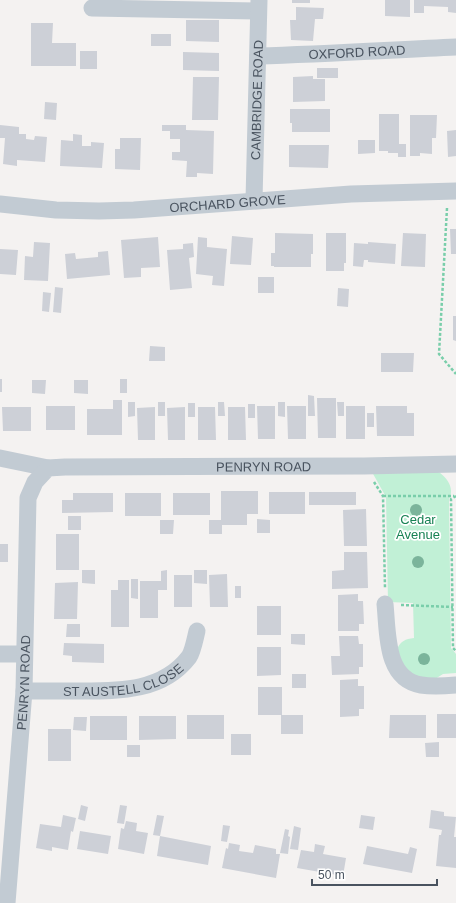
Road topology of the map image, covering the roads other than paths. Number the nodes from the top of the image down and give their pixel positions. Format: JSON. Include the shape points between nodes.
{"nodes":[{"id":1,"x":258,"y":5,"type":"edge"},
{"id":2,"x":92,"y":8,"type":"dead end"},
{"id":3,"x":456,"y":48,"type":"edge"},
{"id":4,"x":258,"y":56,"type":"junction"},
{"id":5,"x":452,"y":191,"type":"edge"},
{"id":6,"x":254,"y":200,"type":"junction"},
{"id":7,"x":0,"y":204,"type":"edge"},
{"id":8,"x":0,"y":458,"type":"edge"},
{"id":9,"x":456,"y":464,"type":"edge"},
{"id":10,"x":48,"y":468,"type":"junction"},
{"id":11,"x":385,"y":604,"type":"road end"},
{"id":12,"x":197,"y":631,"type":"dead end"},
{"id":13,"x":0,"y":654,"type":"edge"},
{"id":14,"x":24,"y":654,"type":"junction"},
{"id":15,"x":456,"y":685,"type":"edge"},
{"id":16,"x":24,"y":691,"type":"junction"},
{"id":17,"x":7,"y":903,"type":"edge"}],
"edges":[{"from":1,"to":2,"type":"street"},
{"from":1,"to":4,"type":"street","name":"CAMBRIDGE ROAD"},
{"from":3,"to":4,"type":"street","name":"OXFORD ROAD"},
{"from":4,"to":6,"type":"street","name":"CAMBRIDGE ROAD"},
{"from":5,"to":6,"type":"street","name":"ORCHARD GROVE"},
{"from":6,"to":7,"type":"street","name":"ORCHARD GROVE","via":[[98,211]]},
{"from":8,"to":10,"type":"street","name":"PENRYN ROAD"},
{"from":9,"to":10,"type":"street","name":"PENRYN ROAD"},
{"from":10,"to":14,"type":"street","name":"PENRYN ROAD","via":[[35,482],[28,498]]},
{"from":11,"to":15,"type":"street","via":[[390,651],[396,669],[407,679],[420,685]]},
{"from":12,"to":16,"type":"street","name":"ST AUSTELL CLOSE","via":[[190,656],[174,672],[155,683],[120,691]]},
{"from":13,"to":14,"type":"street"},
{"from":14,"to":16,"type":"street","name":"PENRYN ROAD"},
{"from":16,"to":17,"type":"street","name":"PENRYN ROAD"}]}
